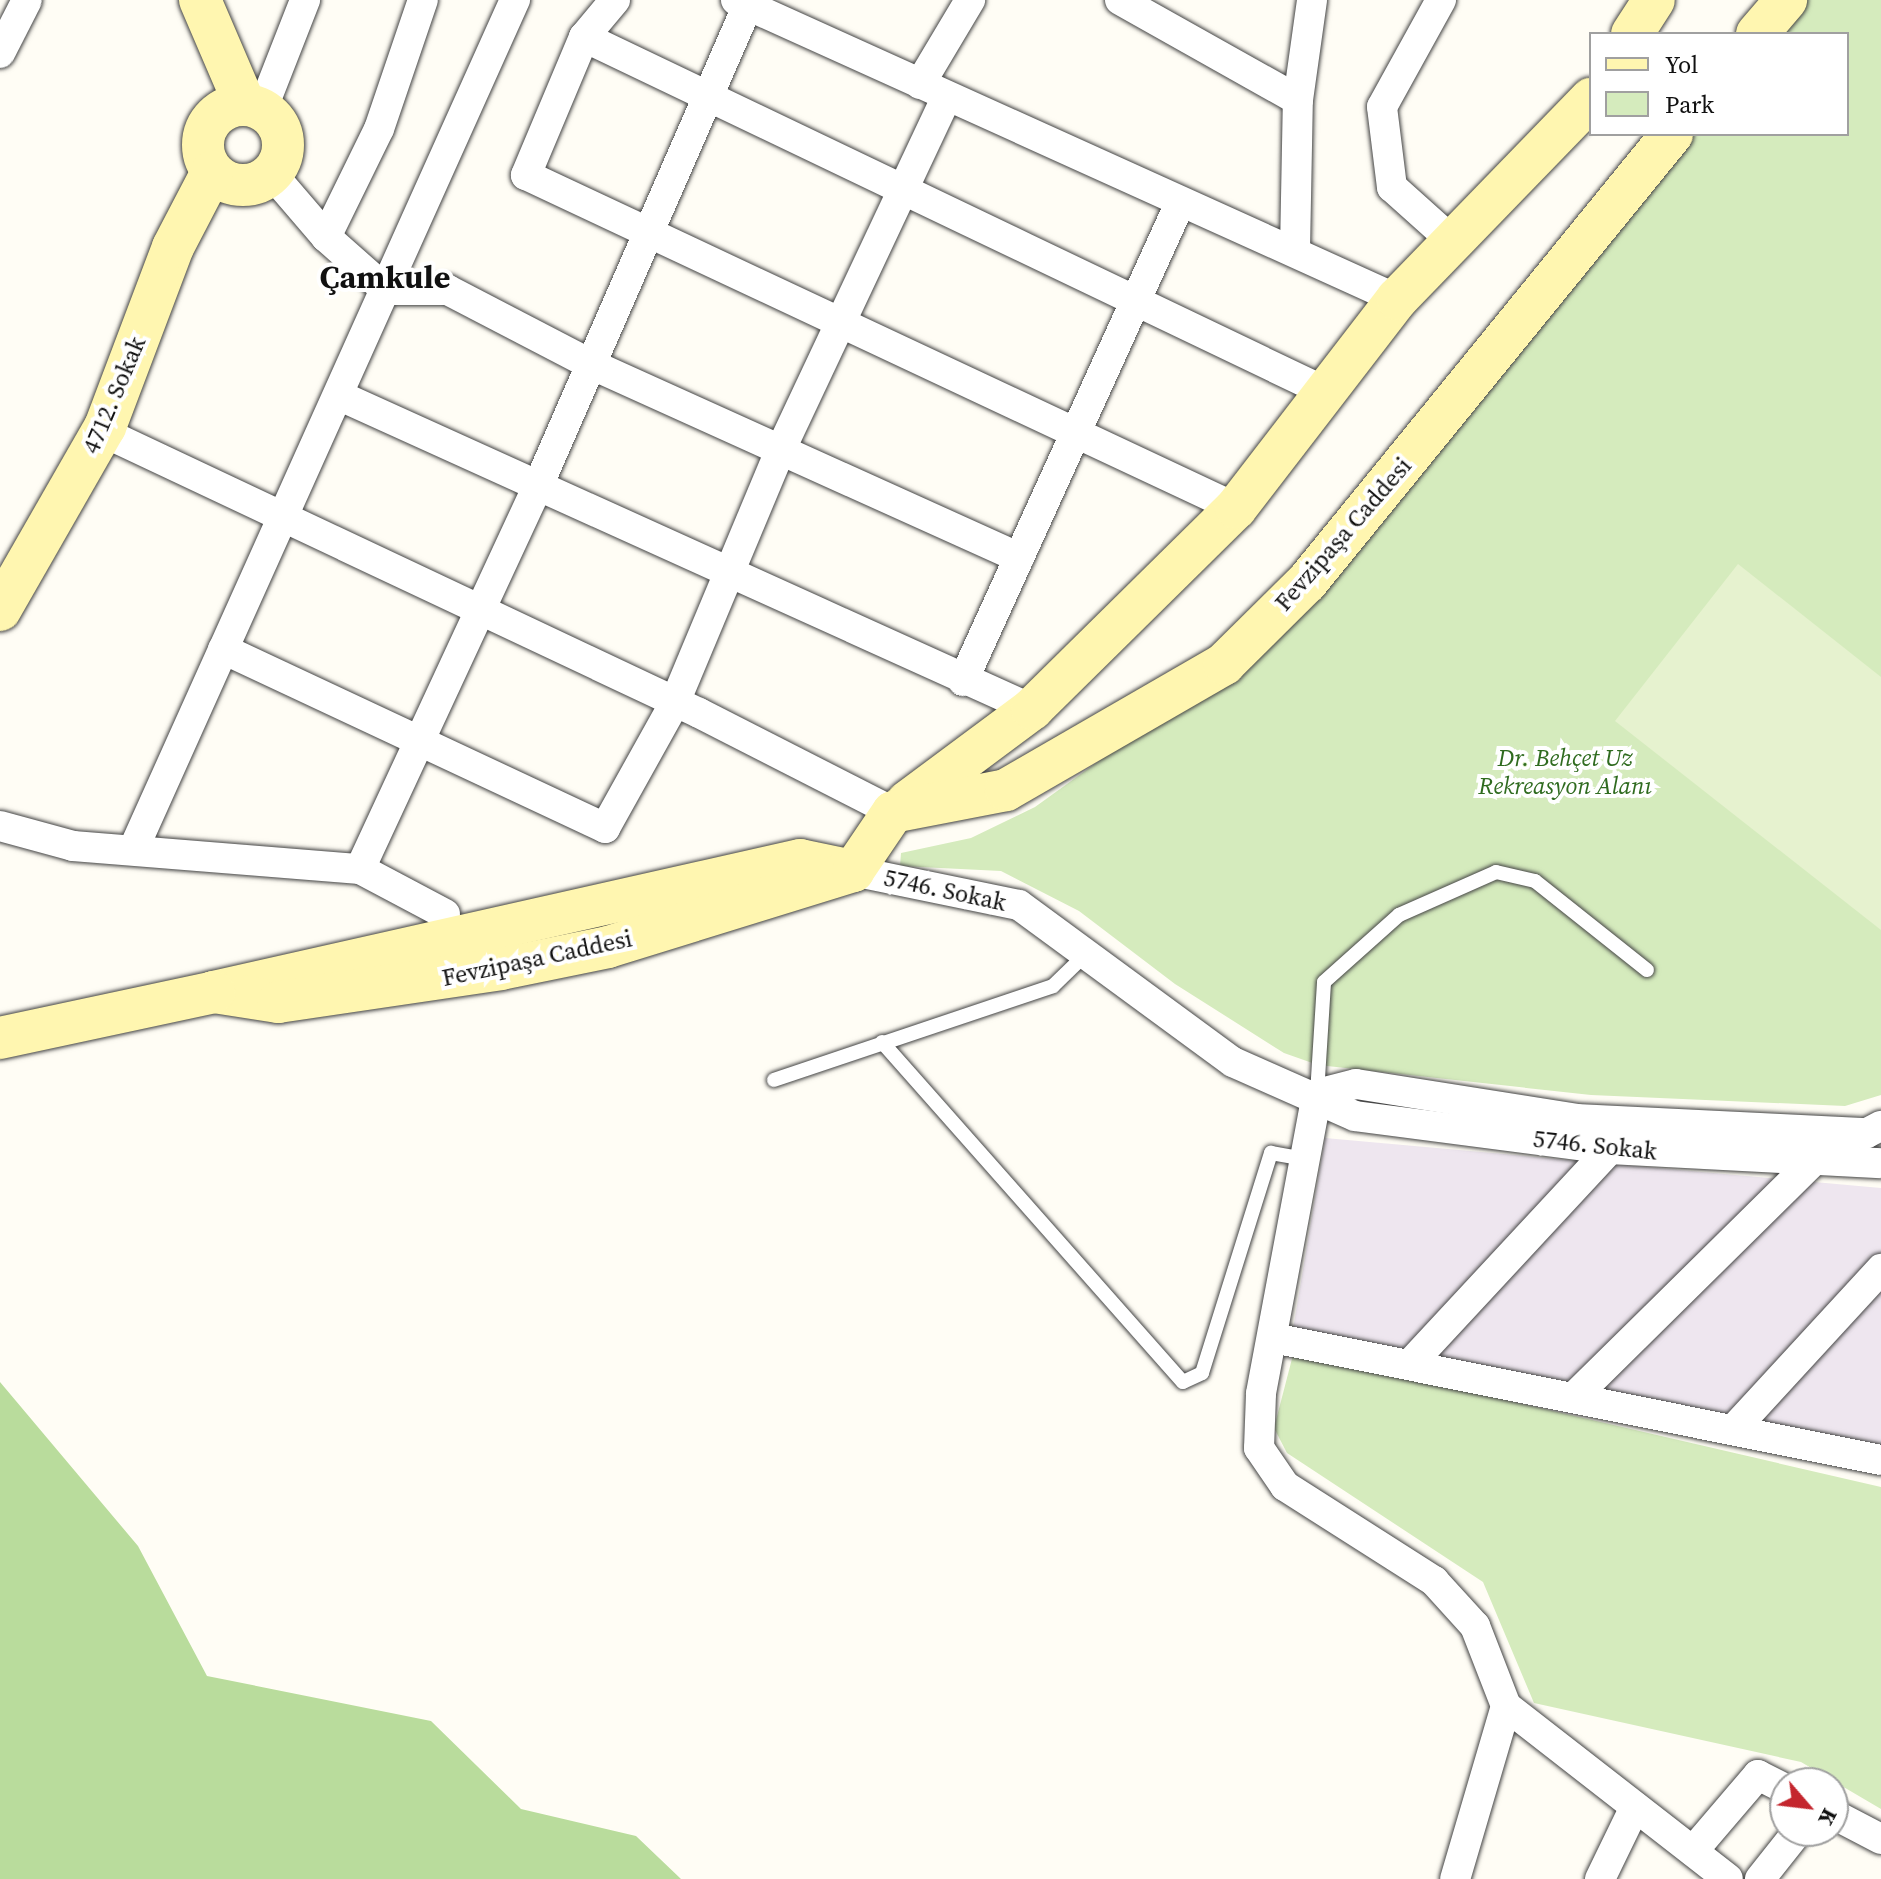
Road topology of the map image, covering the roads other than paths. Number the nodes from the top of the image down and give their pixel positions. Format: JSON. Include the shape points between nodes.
{"nodes":[{"id":1,"x":27,"y":0,"type":"edge"},
{"id":2,"x":200,"y":0,"type":"edge"},
{"id":3,"x":305,"y":0,"type":"edge"},
{"id":4,"x":423,"y":0,"type":"edge"},
{"id":5,"x":515,"y":0,"type":"edge"},
{"id":6,"x":615,"y":0,"type":"edge"},
{"id":7,"x":970,"y":0,"type":"edge"},
{"id":8,"x":1120,"y":0,"type":"edge"},
{"id":9,"x":1312,"y":0,"type":"edge"},
{"id":10,"x":1441,"y":0,"type":"edge"},
{"id":11,"x":1654,"y":0,"type":"edge"},
{"id":12,"x":1786,"y":0,"type":"edge"},
{"id":13,"x":744,"y":2,"type":"edge"},
{"id":14,"x":1633,"y":32,"type":"edge"},
{"id":15,"x":1759,"y":32,"type":"edge"},
{"id":16,"x":584,"y":37,"type":"junction"},
{"id":17,"x":0,"y":53,"type":"edge"},
{"id":18,"x":920,"y":84,"type":"junction"},
{"id":19,"x":947,"y":97,"type":"junction"},
{"id":20,"x":706,"y":99,"type":"junction"},
{"id":21,"x":1298,"y":100,"type":"junction"},
{"id":22,"x":1589,"y":101,"type":"edge"},
{"id":23,"x":253,"y":107,"type":"junction"},
{"id":24,"x":1670,"y":136,"type":"edge"},
{"id":25,"x":212,"y":172,"type":"junction"},
{"id":26,"x":272,"y":174,"type":"junction"},
{"id":27,"x":906,"y":191,"type":"junction"},
{"id":28,"x":1180,"y":203,"type":"junction"},
{"id":29,"x":645,"y":234,"type":"junction"},
{"id":30,"x":326,"y":237,"type":"junction"},
{"id":31,"x":1451,"y":240,"type":"junction"},
{"id":32,"x":1295,"y":250,"type":"junction"},
{"id":33,"x":386,"y":290,"type":"junction"},
{"id":34,"x":1135,"y":297,"type":"junction"},
{"id":35,"x":1397,"y":299,"type":"junction"},
{"id":36,"x":845,"y":324,"type":"junction"},
{"id":37,"x":588,"y":363,"type":"junction"},
{"id":38,"x":1328,"y":393,"type":"junction"},
{"id":39,"x":340,"y":396,"type":"junction"},
{"id":40,"x":103,"y":432,"type":"junction"},
{"id":41,"x":1073,"y":433,"type":"junction"},
{"id":42,"x":781,"y":449,"type":"junction"},
{"id":43,"x":538,"y":486,"type":"junction"},
{"id":44,"x":1236,"y":508,"type":"junction"},
{"id":45,"x":284,"y":520,"type":"junction"},
{"id":46,"x":1019,"y":558,"type":"junction"},
{"id":47,"x":727,"y":571,"type":"junction"},
{"id":48,"x":0,"y":610,"type":"edge"},
{"id":49,"x":480,"y":613,"type":"junction"},
{"id":50,"x":223,"y":649,"type":"junction"},
{"id":51,"x":963,"y":681,"type":"junction"},
{"id":52,"x":675,"y":702,"type":"junction"},
{"id":53,"x":1032,"y":709,"type":"junction"},
{"id":54,"x":420,"y":746,"type":"junction"},
{"id":55,"x":893,"y":812,"type":"junction"},
{"id":56,"x":0,"y":826,"type":"edge"},
{"id":57,"x":134,"y":848,"type":"junction"},
{"id":58,"x":360,"y":869,"type":"junction"},
{"id":59,"x":853,"y":871,"type":"junction"},
{"id":60,"x":445,"y":914,"type":"dead end"},
{"id":61,"x":1085,"y":955,"type":"junction"},
{"id":62,"x":1647,"y":970,"type":"dead end"},
{"id":63,"x":0,"y":1038,"type":"edge"},
{"id":64,"x":882,"y":1042,"type":"junction"},
{"id":65,"x":774,"y":1080,"type":"dead end"},
{"id":66,"x":1317,"y":1094,"type":"junction"},
{"id":67,"x":1881,"y":1126,"type":"edge"},
{"id":68,"x":1610,"y":1149,"type":"junction"},
{"id":69,"x":1305,"y":1159,"type":"junction"},
{"id":70,"x":1813,"y":1161,"type":"junction"},
{"id":71,"x":1881,"y":1163,"type":"edge"},
{"id":72,"x":1881,"y":1269,"type":"edge"},
{"id":73,"x":1273,"y":1338,"type":"junction"},
{"id":74,"x":1412,"y":1362,"type":"junction"},
{"id":75,"x":1576,"y":1395,"type":"junction"},
{"id":76,"x":1733,"y":1430,"type":"junction"},
{"id":77,"x":1876,"y":1454,"type":"edge"},
{"id":78,"x":1506,"y":1706,"type":"junction"},
{"id":79,"x":1769,"y":1781,"type":"edge"},
{"id":80,"x":1635,"y":1807,"type":"junction"},
{"id":81,"x":1849,"y":1822,"type":"edge"},
{"id":82,"x":1881,"y":1839,"type":"edge"},
{"id":83,"x":1785,"y":1847,"type":"edge"},
{"id":84,"x":1693,"y":1851,"type":"junction"},
{"id":85,"x":1455,"y":1879,"type":"edge"},
{"id":86,"x":1600,"y":1879,"type":"edge"},
{"id":87,"x":1728,"y":1879,"type":"edge"},
{"id":88,"x":1760,"y":1879,"type":"edge"}],
"edges":[{"from":1,"to":17,"type":"street"},
{"from":2,"to":23,"type":"street"},
{"from":3,"to":23,"type":"street"},
{"from":4,"to":30,"type":"street","via":[[379,129]]},
{"from":5,"to":33,"type":"street"},
{"from":6,"to":16,"type":"street"},
{"from":7,"to":18,"type":"street"},
{"from":8,"to":21,"type":"street"},
{"from":9,"to":21,"type":"street"},
{"from":10,"to":31,"type":"street","via":[[1382,107],[1392,187]]},
{"from":11,"to":14,"type":"street"},
{"from":12,"to":15,"type":"street"},
{"from":13,"to":18,"type":"street"},
{"from":13,"to":20,"type":"street"},
{"from":16,"to":20,"type":"street"},
{"from":16,"to":29,"type":"street","via":[[526,175]]},
{"from":18,"to":19,"type":"street"},
{"from":19,"to":27,"type":"street"},
{"from":19,"to":28,"type":"street"},
{"from":20,"to":27,"type":"street"},
{"from":20,"to":29,"type":"street"},
{"from":21,"to":32,"type":"street"},
{"from":22,"to":31,"type":"street"},
{"from":23,"to":25,"type":"street","via":[[209,122],[202,148]]},
{"from":23,"to":26,"type":"street","via":[[283,138]]},
{"from":24,"to":55,"type":"street","name":"Fevzipaşa Caddesi","via":[[1307,582],[1224,664],[1006,790]]},
{"from":25,"to":26,"type":"street","via":[[248,186]]},
{"from":25,"to":40,"type":"street","name":"4712. Sokak","via":[[173,247]]},
{"from":26,"to":30,"type":"street"},
{"from":27,"to":34,"type":"street"},
{"from":27,"to":36,"type":"street"},
{"from":28,"to":32,"type":"street"},
{"from":28,"to":34,"type":"street"},
{"from":29,"to":36,"type":"street"},
{"from":29,"to":37,"type":"street"},
{"from":30,"to":33,"type":"street"},
{"from":31,"to":35,"type":"street"},
{"from":32,"to":35,"type":"street"},
{"from":33,"to":37,"type":"street","via":[[448,290]]},
{"from":33,"to":39,"type":"street"},
{"from":34,"to":38,"type":"street"},
{"from":34,"to":41,"type":"street"},
{"from":35,"to":38,"type":"street"},
{"from":36,"to":41,"type":"street"},
{"from":36,"to":42,"type":"street"},
{"from":37,"to":42,"type":"street"},
{"from":37,"to":43,"type":"street"},
{"from":38,"to":44,"type":"street"},
{"from":39,"to":43,"type":"street"},
{"from":39,"to":45,"type":"street"},
{"from":40,"to":45,"type":"street"},
{"from":40,"to":48,"type":"street","name":"4712. Sokak"},
{"from":41,"to":44,"type":"street"},
{"from":41,"to":46,"type":"street"},
{"from":42,"to":46,"type":"street"},
{"from":42,"to":47,"type":"street"},
{"from":43,"to":47,"type":"street"},
{"from":43,"to":49,"type":"street"},
{"from":44,"to":53,"type":"street"},
{"from":45,"to":49,"type":"street"},
{"from":45,"to":50,"type":"street"},
{"from":46,"to":51,"type":"street"},
{"from":47,"to":51,"type":"street"},
{"from":47,"to":52,"type":"street"},
{"from":49,"to":52,"type":"street"},
{"from":49,"to":54,"type":"street"},
{"from":50,"to":54,"type":"street"},
{"from":50,"to":57,"type":"street"},
{"from":51,"to":53,"type":"street"},
{"from":52,"to":54,"type":"street","via":[[605,828]]},
{"from":52,"to":55,"type":"street"},
{"from":53,"to":55,"type":"street"},
{"from":54,"to":58,"type":"street"},
{"from":55,"to":59,"type":"street"},
{"from":56,"to":57,"type":"street","via":[[73,846]]},
{"from":57,"to":58,"type":"street"},
{"from":58,"to":60,"type":"street"},
{"from":59,"to":61,"type":"street","name":"5746. Sokak","via":[[1019,905]]},
{"from":59,"to":63,"type":"street","name":"Fevzipaşa Caddesi","via":[[800,860]]},
{"from":61,"to":64,"type":"lane","via":[[1053,986]]},
{"from":61,"to":66,"type":"street","name":"5746. Sokak","via":[[1233,1062]]},
{"from":62,"to":66,"type":"lane","via":[[1535,881],[1496,872],[1399,915],[1324,982]]},
{"from":64,"to":65,"type":"lane"},
{"from":64,"to":69,"type":"lane","via":[[1183,1382],[1202,1373],[1271,1153]]},
{"from":66,"to":67,"type":"street","name":"5746. Sokak","via":[[1356,1084],[1576,1119],[1867,1133]]},
{"from":66,"to":68,"type":"street","name":"5746. Sokak","via":[[1355,1116]]},
{"from":66,"to":69,"type":"street"},
{"from":68,"to":70,"type":"street","name":"5746. Sokak"},
{"from":68,"to":74,"type":"street"},
{"from":69,"to":73,"type":"street"},
{"from":70,"to":71,"type":"street","name":"5746. Sokak"},
{"from":70,"to":75,"type":"street"},
{"from":72,"to":76,"type":"street"},
{"from":73,"to":74,"type":"street"},
{"from":73,"to":78,"type":"street","via":[[1258,1424],[1269,1464],[1285,1486],[1434,1581],[1475,1626]]},
{"from":74,"to":75,"type":"street"},
{"from":75,"to":76,"type":"street"},
{"from":76,"to":77,"type":"street"},
{"from":78,"to":80,"type":"street"},
{"from":78,"to":85,"type":"street"},
{"from":79,"to":84,"type":"street","via":[[1758,1775]]},
{"from":80,"to":84,"type":"street"},
{"from":80,"to":86,"type":"street"},
{"from":81,"to":82,"type":"street"},
{"from":83,"to":88,"type":"street"},
{"from":84,"to":87,"type":"street"}]}
